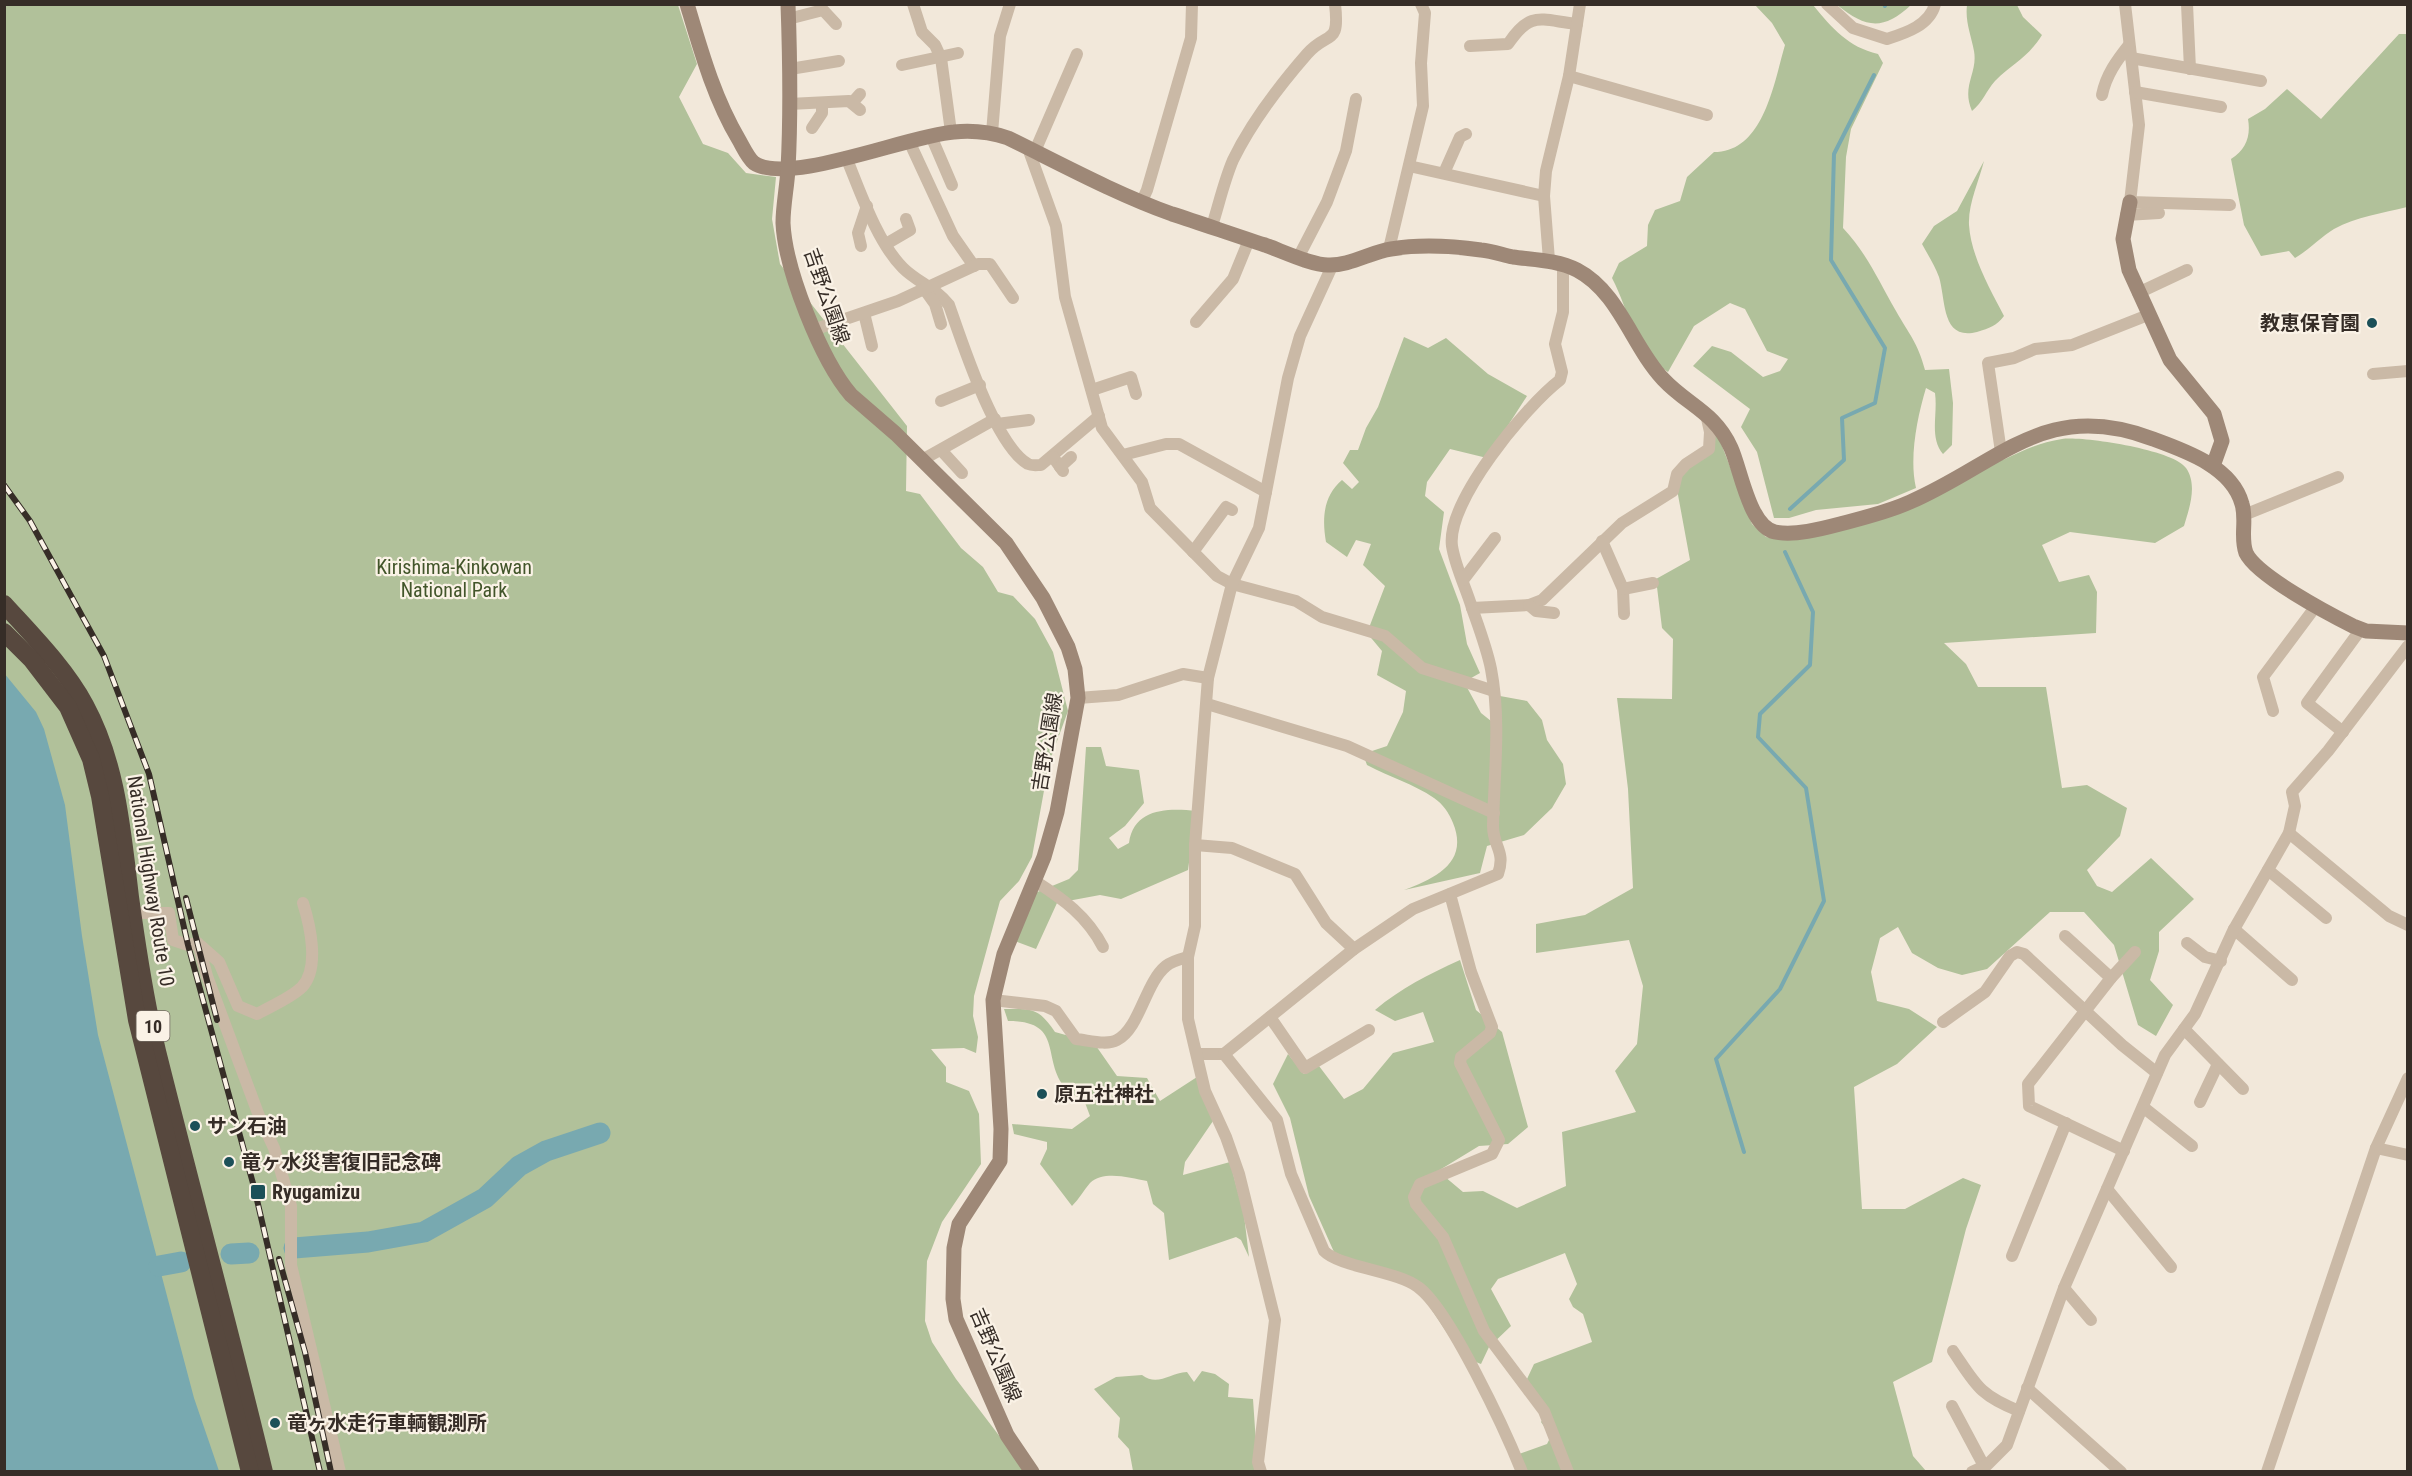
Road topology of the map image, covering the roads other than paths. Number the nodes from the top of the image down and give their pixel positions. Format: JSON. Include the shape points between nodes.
{"nodes":[{"id":1,"x":687,"y":4,"type":"edge"},
{"id":2,"x":1010,"y":4,"type":"edge"},
{"id":3,"x":1192,"y":4,"type":"edge"},
{"id":4,"x":1335,"y":4,"type":"edge"},
{"id":5,"x":1421,"y":4,"type":"edge"},
{"id":6,"x":1580,"y":4,"type":"edge"},
{"id":7,"x":1827,"y":4,"type":"edge"},
{"id":8,"x":1935,"y":4,"type":"edge"},
{"id":9,"x":2125,"y":4,"type":"edge"},
{"id":10,"x":2187,"y":4,"type":"edge"},
{"id":11,"x":918,"y":6,"type":"edge"},
{"id":12,"x":788,"y":12,"type":"edge"},
{"id":13,"x":836,"y":24,"type":"dead end"},
{"id":14,"x":1577,"y":24,"type":"junction"},
{"id":15,"x":2129,"y":45,"type":"junction"},
{"id":16,"x":1470,"y":46,"type":"dead end"},
{"id":17,"x":958,"y":52,"type":"dead end"},
{"id":18,"x":1077,"y":54,"type":"dead end"},
{"id":19,"x":941,"y":58,"type":"junction"},
{"id":20,"x":2131,"y":58,"type":"junction"},
{"id":21,"x":839,"y":61,"type":"dead end"},
{"id":22,"x":902,"y":65,"type":"dead end"},
{"id":23,"x":790,"y":69,"type":"junction"},
{"id":24,"x":2190,"y":69,"type":"junction"},
{"id":25,"x":1569,"y":76,"type":"junction"},
{"id":26,"x":2261,"y":81,"type":"dead end"},
{"id":27,"x":2135,"y":92,"type":"junction"},
{"id":28,"x":2102,"y":95,"type":"dead end"},
{"id":29,"x":1356,"y":99,"type":"dead end"},
{"id":30,"x":857,"y":102,"type":"dead end"},
{"id":31,"x":789,"y":104,"type":"junction"},
{"id":32,"x":822,"y":104,"type":"junction"},
{"id":33,"x":2221,"y":107,"type":"dead end"},
{"id":34,"x":1707,"y":114,"type":"dead end"},
{"id":35,"x":812,"y":128,"type":"dead end"},
{"id":36,"x":951,"y":132,"type":"junction"},
{"id":37,"x":992,"y":133,"type":"junction"},
{"id":38,"x":1466,"y":134,"type":"dead end"},
{"id":39,"x":930,"y":136,"type":"junction"},
{"id":40,"x":909,"y":141,"type":"junction"},
{"id":41,"x":1032,"y":149,"type":"junction"},
{"id":42,"x":846,"y":157,"type":"junction"},
{"id":43,"x":1409,"y":166,"type":"junction"},
{"id":44,"x":788,"y":169,"type":"junction"},
{"id":45,"x":1444,"y":174,"type":"junction"},
{"id":46,"x":952,"y":185,"type":"dead end"},
{"id":47,"x":1544,"y":196,"type":"junction"},
{"id":48,"x":1142,"y":201,"type":"junction"},
{"id":49,"x":2230,"y":205,"type":"dead end"},
{"id":50,"x":867,"y":206,"type":"junction"},
{"id":51,"x":2128,"y":208,"type":"junction"},
{"id":52,"x":2160,"y":213,"type":"dead end"},
{"id":53,"x":906,"y":219,"type":"dead end"},
{"id":54,"x":1212,"y":226,"type":"junction"},
{"id":55,"x":1249,"y":240,"type":"junction"},
{"id":56,"x":886,"y":244,"type":"junction"},
{"id":57,"x":861,"y":246,"type":"dead end"},
{"id":58,"x":1389,"y":249,"type":"junction"},
{"id":59,"x":1299,"y":256,"type":"junction"},
{"id":60,"x":1556,"y":263,"type":"junction"},
{"id":61,"x":1333,"y":264,"type":"junction"},
{"id":62,"x":974,"y":266,"type":"junction"},
{"id":63,"x":2187,"y":270,"type":"dead end"},
{"id":64,"x":928,"y":289,"type":"junction"},
{"id":65,"x":2138,"y":293,"type":"junction"},
{"id":66,"x":1013,"y":298,"type":"dead end"},
{"id":67,"x":864,"y":313,"type":"junction"},
{"id":68,"x":2148,"y":315,"type":"junction"},
{"id":69,"x":1196,"y":322,"type":"dead end"},
{"id":70,"x":941,"y":324,"type":"dead end"},
{"id":71,"x":813,"y":330,"type":"junction"},
{"id":72,"x":872,"y":346,"type":"dead end"},
{"id":73,"x":2408,"y":371,"type":"edge"},
{"id":74,"x":2373,"y":374,"type":"dead end"},
{"id":75,"x":980,"y":385,"type":"junction"},
{"id":76,"x":1092,"y":390,"type":"junction"},
{"id":77,"x":1136,"y":394,"type":"dead end"},
{"id":78,"x":941,"y":401,"type":"dead end"},
{"id":79,"x":1706,"y":412,"type":"junction"},
{"id":80,"x":1099,"y":416,"type":"junction"},
{"id":81,"x":1029,"y":420,"type":"dead end"},
{"id":82,"x":996,"y":422,"type":"junction"},
{"id":83,"x":941,"y":450,"type":"junction"},
{"id":84,"x":2001,"y":452,"type":"junction"},
{"id":85,"x":1123,"y":455,"type":"junction"},
{"id":86,"x":1071,"y":457,"type":"dead end"},
{"id":87,"x":922,"y":460,"type":"junction"},
{"id":88,"x":1059,"y":465,"type":"junction"},
{"id":89,"x":2213,"y":466,"type":"junction"},
{"id":90,"x":962,"y":472,"type":"dead end"},
{"id":91,"x":2338,"y":477,"type":"dead end"},
{"id":92,"x":1266,"y":492,"type":"junction"},
{"id":93,"x":1232,"y":510,"type":"dead end"},
{"id":94,"x":2244,"y":514,"type":"junction"},
{"id":95,"x":1495,"y":538,"type":"dead end"},
{"id":96,"x":1602,"y":541,"type":"junction"},
{"id":97,"x":1193,"y":552,"type":"junction"},
{"id":98,"x":1463,"y":580,"type":"junction"},
{"id":99,"x":1653,"y":583,"type":"dead end"},
{"id":100,"x":1232,"y":584,"type":"junction"},
{"id":101,"x":1623,"y":589,"type":"junction"},
{"id":102,"x":4,"y":604,"type":"edge"},
{"id":103,"x":1529,"y":605,"type":"junction"},
{"id":104,"x":2316,"y":606,"type":"junction"},
{"id":105,"x":1473,"y":608,"type":"junction"},
{"id":106,"x":1554,"y":613,"type":"dead end"},
{"id":107,"x":1624,"y":614,"type":"dead end"},
{"id":108,"x":2361,"y":629,"type":"junction"},
{"id":109,"x":4,"y":632,"type":"edge"},
{"id":110,"x":2408,"y":633,"type":"edge"},
{"id":111,"x":2408,"y":646,"type":"edge"},
{"id":112,"x":1208,"y":678,"type":"junction"},
{"id":113,"x":1494,"y":691,"type":"junction"},
{"id":114,"x":1078,"y":698,"type":"junction"},
{"id":115,"x":1207,"y":704,"type":"junction"},
{"id":116,"x":2272,"y":711,"type":"dead end"},
{"id":117,"x":2343,"y":732,"type":"junction"},
{"id":118,"x":1494,"y":813,"type":"junction"},
{"id":119,"x":2289,"y":833,"type":"junction"},
{"id":120,"x":1195,"y":845,"type":"junction"},
{"id":121,"x":2268,"y":870,"type":"junction"},
{"id":122,"x":1035,"y":881,"type":"junction"},
{"id":123,"x":1450,"y":894,"type":"junction"},
{"id":124,"x":303,"y":903,"type":"dead end"},
{"id":125,"x":133,"y":913,"type":"junction"},
{"id":126,"x":2326,"y":918,"type":"dead end"},
{"id":127,"x":2408,"y":925,"type":"edge"},
{"id":128,"x":2234,"y":929,"type":"junction"},
{"id":129,"x":2065,"y":936,"type":"dead end"},
{"id":130,"x":198,"y":943,"type":"junction"},
{"id":131,"x":2187,"y":943,"type":"dead end"},
{"id":132,"x":1103,"y":947,"type":"dead end"},
{"id":133,"x":1354,"y":949,"type":"junction"},
{"id":134,"x":2135,"y":952,"type":"dead end"},
{"id":135,"x":1188,"y":957,"type":"junction"},
{"id":136,"x":2221,"y":961,"type":"junction"},
{"id":137,"x":2111,"y":978,"type":"junction"},
{"id":138,"x":2292,"y":980,"type":"dead end"},
{"id":139,"x":993,"y":1000,"type":"junction"},
{"id":140,"x":2086,"y":1010,"type":"junction"},
{"id":141,"x":1270,"y":1017,"type":"junction"},
{"id":142,"x":1943,"y":1022,"type":"dead end"},
{"id":143,"x":2184,"y":1029,"type":"junction"},
{"id":144,"x":1369,"y":1030,"type":"dead end"},
{"id":145,"x":1198,"y":1054,"type":"junction"},
{"id":146,"x":1224,"y":1054,"type":"junction"},
{"id":147,"x":2218,"y":1064,"type":"junction"},
{"id":148,"x":2157,"y":1073,"type":"junction"},
{"id":149,"x":2408,"y":1078,"type":"edge"},
{"id":150,"x":2243,"y":1089,"type":"dead end"},
{"id":151,"x":2200,"y":1102,"type":"dead end"},
{"id":152,"x":2143,"y":1107,"type":"junction"},
{"id":153,"x":2066,"y":1124,"type":"junction"},
{"id":154,"x":2192,"y":1146,"type":"dead end"},
{"id":155,"x":2376,"y":1148,"type":"junction"},
{"id":156,"x":2124,"y":1151,"type":"junction"},
{"id":157,"x":2408,"y":1155,"type":"edge"},
{"id":158,"x":2107,"y":1189,"type":"junction"},
{"id":159,"x":2012,"y":1256,"type":"dead end"},
{"id":160,"x":2171,"y":1267,"type":"dead end"},
{"id":161,"x":2064,"y":1288,"type":"junction"},
{"id":162,"x":2091,"y":1320,"type":"dead end"},
{"id":163,"x":1953,"y":1351,"type":"dead end"},
{"id":164,"x":2027,"y":1388,"type":"junction"},
{"id":165,"x":1952,"y":1406,"type":"dead end"},
{"id":166,"x":2019,"y":1411,"type":"junction"},
{"id":167,"x":1984,"y":1466,"type":"junction"},
{"id":168,"x":250,"y":1472,"type":"edge"},
{"id":169,"x":264,"y":1472,"type":"edge"},
{"id":170,"x":340,"y":1472,"type":"edge"},
{"id":171,"x":1032,"y":1472,"type":"edge"},
{"id":172,"x":1261,"y":1472,"type":"edge"},
{"id":173,"x":1522,"y":1472,"type":"edge"},
{"id":174,"x":1568,"y":1472,"type":"edge"},
{"id":175,"x":1972,"y":1472,"type":"edge"},
{"id":176,"x":2121,"y":1472,"type":"edge"},
{"id":177,"x":2266,"y":1472,"type":"edge"}],
"edges":[{"from":1,"to":44,"type":"street","via":[[705,68],[745,150],[753,162]]},
{"from":2,"to":37,"type":"street","via":[[1000,36]]},
{"from":3,"to":48,"type":"street","via":[[1191,38]]},
{"from":4,"to":54,"type":"street","via":[[1337,26],[1332,38],[1308,52],[1246,135],[1232,163]]},
{"from":5,"to":43,"type":"street","via":[[1425,14],[1423,106]]},
{"from":6,"to":14,"type":"street"},
{"from":7,"to":8,"type":"street","via":[[1853,28],[1887,39],[1921,24]]},
{"from":9,"to":15,"type":"street"},
{"from":10,"to":24,"type":"street"},
{"from":11,"to":19,"type":"street","via":[[922,32]]},
{"from":12,"to":13,"type":"street","via":[[823,10]]},
{"from":12,"to":23,"type":"street","name":"吉野公園線"},
{"from":14,"to":16,"type":"street","via":[[1532,20],[1521,25],[1508,44]]},
{"from":14,"to":25,"type":"street"},
{"from":15,"to":20,"type":"street"},
{"from":15,"to":28,"type":"street","via":[[2104,84]]},
{"from":17,"to":19,"type":"street"},
{"from":18,"to":41,"type":"street"},
{"from":19,"to":22,"type":"street"},
{"from":19,"to":36,"type":"street"},
{"from":20,"to":24,"type":"street"},
{"from":20,"to":27,"type":"street"},
{"from":21,"to":23,"type":"street"},
{"from":23,"to":31,"type":"street","name":"吉野公園線"},
{"from":24,"to":26,"type":"street"},
{"from":25,"to":34,"type":"street"},
{"from":25,"to":47,"type":"street","via":[[1546,171]]},
{"from":27,"to":33,"type":"street"},
{"from":27,"to":51,"type":"street","via":[[2139,125]]},
{"from":29,"to":59,"type":"street","via":[[1346,151],[1327,202]]},
{"from":30,"to":32,"type":"street"},
{"from":31,"to":32,"type":"street"},
{"from":31,"to":44,"type":"street","name":"吉野公園線"},
{"from":32,"to":35,"type":"street","via":[[822,113]]},
{"from":36,"to":37,"type":"street"},
{"from":36,"to":39,"type":"street"},
{"from":37,"to":41,"type":"street"},
{"from":38,"to":45,"type":"street","via":[[1460,137]]},
{"from":39,"to":40,"type":"street"},
{"from":39,"to":46,"type":"street"},
{"from":40,"to":42,"type":"street"},
{"from":40,"to":62,"type":"street","via":[[953,236]]},
{"from":41,"to":48,"type":"street"},
{"from":41,"to":76,"type":"street","via":[[1056,226],[1065,297]]},
{"from":42,"to":44,"type":"street"},
{"from":42,"to":50,"type":"street"},
{"from":43,"to":45,"type":"street"},
{"from":43,"to":58,"type":"street"},
{"from":44,"to":71,"type":"street","name":"吉野公園線","via":[[785,237]]},
{"from":45,"to":47,"type":"street"},
{"from":47,"to":60,"type":"street"},
{"from":48,"to":54,"type":"street"},
{"from":49,"to":51,"type":"street"},
{"from":50,"to":56,"type":"street"},
{"from":50,"to":57,"type":"street","via":[[858,233]]},
{"from":51,"to":52,"type":"street"},
{"from":51,"to":65,"type":"street","via":[[2123,239]]},
{"from":53,"to":56,"type":"street","via":[[910,230]]},
{"from":54,"to":55,"type":"street"},
{"from":55,"to":59,"type":"street"},
{"from":55,"to":69,"type":"street","via":[[1233,279]]},
{"from":56,"to":64,"type":"street","via":[[903,268]]},
{"from":58,"to":60,"type":"street","via":[[1416,245],[1482,250]]},
{"from":58,"to":61,"type":"street"},
{"from":59,"to":61,"type":"street"},
{"from":60,"to":79,"type":"street","via":[[1578,270],[1595,283],[1659,375]]},
{"from":60,"to":98,"type":"street","via":[[1563,312],[1555,344],[1562,372],[1560,380],[1517,421],[1461,504],[1452,545]]},
{"from":61,"to":92,"type":"street","via":[[1300,336]]},
{"from":62,"to":64,"type":"street"},
{"from":62,"to":66,"type":"street","via":[[990,264]]},
{"from":63,"to":65,"type":"street"},
{"from":64,"to":67,"type":"street"},
{"from":64,"to":70,"type":"street"},
{"from":64,"to":75,"type":"street","via":[[940,294],[949,305]]},
{"from":65,"to":68,"type":"street"},
{"from":67,"to":71,"type":"street"},
{"from":67,"to":72,"type":"street"},
{"from":68,"to":84,"type":"street","via":[[2072,345],[2035,349],[1988,363]]},
{"from":68,"to":89,"type":"street","via":[[2170,360],[2214,414],[2222,441]]},
{"from":71,"to":87,"type":"street","name":"吉野公園線","via":[[838,380]]},
{"from":73,"to":74,"type":"street"},
{"from":75,"to":78,"type":"street"},
{"from":75,"to":82,"type":"street"},
{"from":76,"to":77,"type":"street","via":[[1131,377]]},
{"from":76,"to":80,"type":"street"},
{"from":79,"to":84,"type":"street","via":[[1722,430],[1761,524],[1770,531],[1783,533],[1881,513],[1912,501]]},
{"from":79,"to":96,"type":"street","via":[[1708,449],[1677,474],[1673,491],[1622,523]]},
{"from":80,"to":85,"type":"street","via":[[1102,428]]},
{"from":80,"to":88,"type":"street"},
{"from":81,"to":82,"type":"street"},
{"from":82,"to":83,"type":"street"},
{"from":82,"to":88,"type":"street","via":[[1018,456],[1030,465]]},
{"from":83,"to":87,"type":"street"},
{"from":83,"to":90,"type":"street"},
{"from":84,"to":89,"type":"street","via":[[2052,429],[2095,427],[2152,438]]},
{"from":85,"to":92,"type":"street","via":[[1179,444]]},
{"from":85,"to":97,"type":"street","via":[[1142,482],[1150,508]]},
{"from":86,"to":88,"type":"street"},
{"from":87,"to":114,"type":"street","name":"吉野公園線","via":[[1017,556],[1068,647]]},
{"from":89,"to":94,"type":"street","via":[[2237,489]]},
{"from":91,"to":94,"type":"street"},
{"from":92,"to":100,"type":"street","via":[[1259,528]]},
{"from":93,"to":97,"type":"street","via":[[1226,507]]},
{"from":94,"to":104,"type":"street","via":[[2247,555],[2257,568]]},
{"from":95,"to":98,"type":"street"},
{"from":96,"to":101,"type":"street"},
{"from":96,"to":103,"type":"street","via":[[1542,600]]},
{"from":97,"to":100,"type":"street","via":[[1217,576]]},
{"from":98,"to":105,"type":"street"},
{"from":99,"to":101,"type":"street"},
{"from":100,"to":112,"type":"street"},
{"from":100,"to":113,"type":"street","via":[[1296,600],[1322,617],[1386,636],[1422,668]]},
{"from":101,"to":107,"type":"street"},
{"from":102,"to":125,"type":"highway","name":"National Highway Route 10","number":"10","via":[[70,682],[102,743],[115,788]]},
{"from":103,"to":105,"type":"street"},
{"from":103,"to":106,"type":"street","via":[[1536,611]]},
{"from":104,"to":108,"type":"street"},
{"from":104,"to":116,"type":"street","via":[[2263,677]]},
{"from":105,"to":113,"type":"street"},
{"from":108,"to":110,"type":"street"},
{"from":108,"to":117,"type":"street","via":[[2307,703]]},
{"from":109,"to":168,"type":"highway","name":"National Highway Route 10","number":"10","via":[[32,660],[68,707],[91,759],[137,1020]]},
{"from":111,"to":117,"type":"street"},
{"from":112,"to":114,"type":"street","via":[[1183,674],[1118,695]]},
{"from":112,"to":115,"type":"street"},
{"from":113,"to":118,"type":"street"},
{"from":114,"to":122,"type":"street","name":"吉野公園線","via":[[1057,812]]},
{"from":115,"to":118,"type":"street","via":[[1347,746]]},
{"from":115,"to":120,"type":"street"},
{"from":117,"to":119,"type":"street","via":[[2292,792],[2295,806]]},
{"from":118,"to":123,"type":"street","via":[[1493,829],[1503,861],[1498,874]]},
{"from":119,"to":121,"type":"street"},
{"from":119,"to":127,"type":"street","via":[[2389,916]]},
{"from":120,"to":133,"type":"street","via":[[1232,848],[1295,874],[1326,923]]},
{"from":120,"to":135,"type":"street","via":[[1195,926]]},
{"from":121,"to":126,"type":"street"},
{"from":121,"to":128,"type":"street"},
{"from":122,"to":132,"type":"street","via":[[1073,906]]},
{"from":122,"to":139,"type":"street","name":"吉野公園線","via":[[1004,954]]},
{"from":123,"to":133,"type":"street","via":[[1413,909]]},
{"from":123,"to":174,"type":"street","via":[[1471,972],[1492,1027],[1461,1057],[1460,1063],[1500,1140],[1492,1154],[1420,1184],[1413,1197],[1443,1237],[1485,1331],[1544,1411]]},
{"from":124,"to":130,"type":"street","via":[[310,974],[302,987],[257,1014],[238,1006],[219,962]]},
{"from":125,"to":130,"type":"street","via":[[169,913],[173,940],[188,945]]},
{"from":125,"to":169,"type":"highway","name":"National Highway Route 10","number":"10","via":[[157,1048]]},
{"from":128,"to":136,"type":"street"},
{"from":128,"to":138,"type":"street"},
{"from":129,"to":137,"type":"street"},
{"from":130,"to":170,"type":"street","via":[[211,987],[274,1148],[291,1206],[291,1265]]},
{"from":131,"to":136,"type":"street","via":[[2205,957]]},
{"from":133,"to":141,"type":"street"},
{"from":134,"to":137,"type":"street"},
{"from":135,"to":139,"type":"street","via":[[1167,965],[1118,1040],[1076,1039],[1056,1011],[1045,1006]]},
{"from":135,"to":145,"type":"street","via":[[1188,1019]]},
{"from":136,"to":143,"type":"street"},
{"from":137,"to":140,"type":"street"},
{"from":139,"to":171,"type":"street","name":"吉野公園線","via":[[1000,1161],[959,1224],[954,1248],[953,1299],[956,1319],[1007,1436]]},
{"from":140,"to":142,"type":"street","via":[[2017,952],[1985,992]]},
{"from":140,"to":148,"type":"street"},
{"from":140,"to":153,"type":"street","via":[[2028,1084],[2029,1106]]},
{"from":141,"to":144,"type":"street","via":[[1305,1068]]},
{"from":141,"to":146,"type":"street"},
{"from":143,"to":147,"type":"street"},
{"from":143,"to":148,"type":"street"},
{"from":145,"to":146,"type":"street"},
{"from":145,"to":172,"type":"street","via":[[1205,1091],[1239,1174],[1275,1320],[1258,1462]]},
{"from":146,"to":173,"type":"street","via":[[1277,1120],[1291,1174],[1324,1251],[1330,1258],[1418,1286],[1428,1297],[1471,1368]]},
{"from":147,"to":150,"type":"street"},
{"from":147,"to":151,"type":"street"},
{"from":148,"to":152,"type":"street"},
{"from":149,"to":155,"type":"street"},
{"from":152,"to":154,"type":"street"},
{"from":152,"to":156,"type":"street"},
{"from":153,"to":156,"type":"street"},
{"from":153,"to":159,"type":"street"},
{"from":155,"to":157,"type":"street"},
{"from":155,"to":177,"type":"street"},
{"from":156,"to":158,"type":"street"},
{"from":158,"to":160,"type":"street"},
{"from":158,"to":161,"type":"street"},
{"from":161,"to":162,"type":"street"},
{"from":161,"to":164,"type":"street"},
{"from":163,"to":166,"type":"street","via":[[1991,1400]]},
{"from":164,"to":166,"type":"street"},
{"from":164,"to":176,"type":"street"},
{"from":165,"to":167,"type":"street"},
{"from":166,"to":167,"type":"street","via":[[2007,1445]]},
{"from":167,"to":175,"type":"street"}]}
